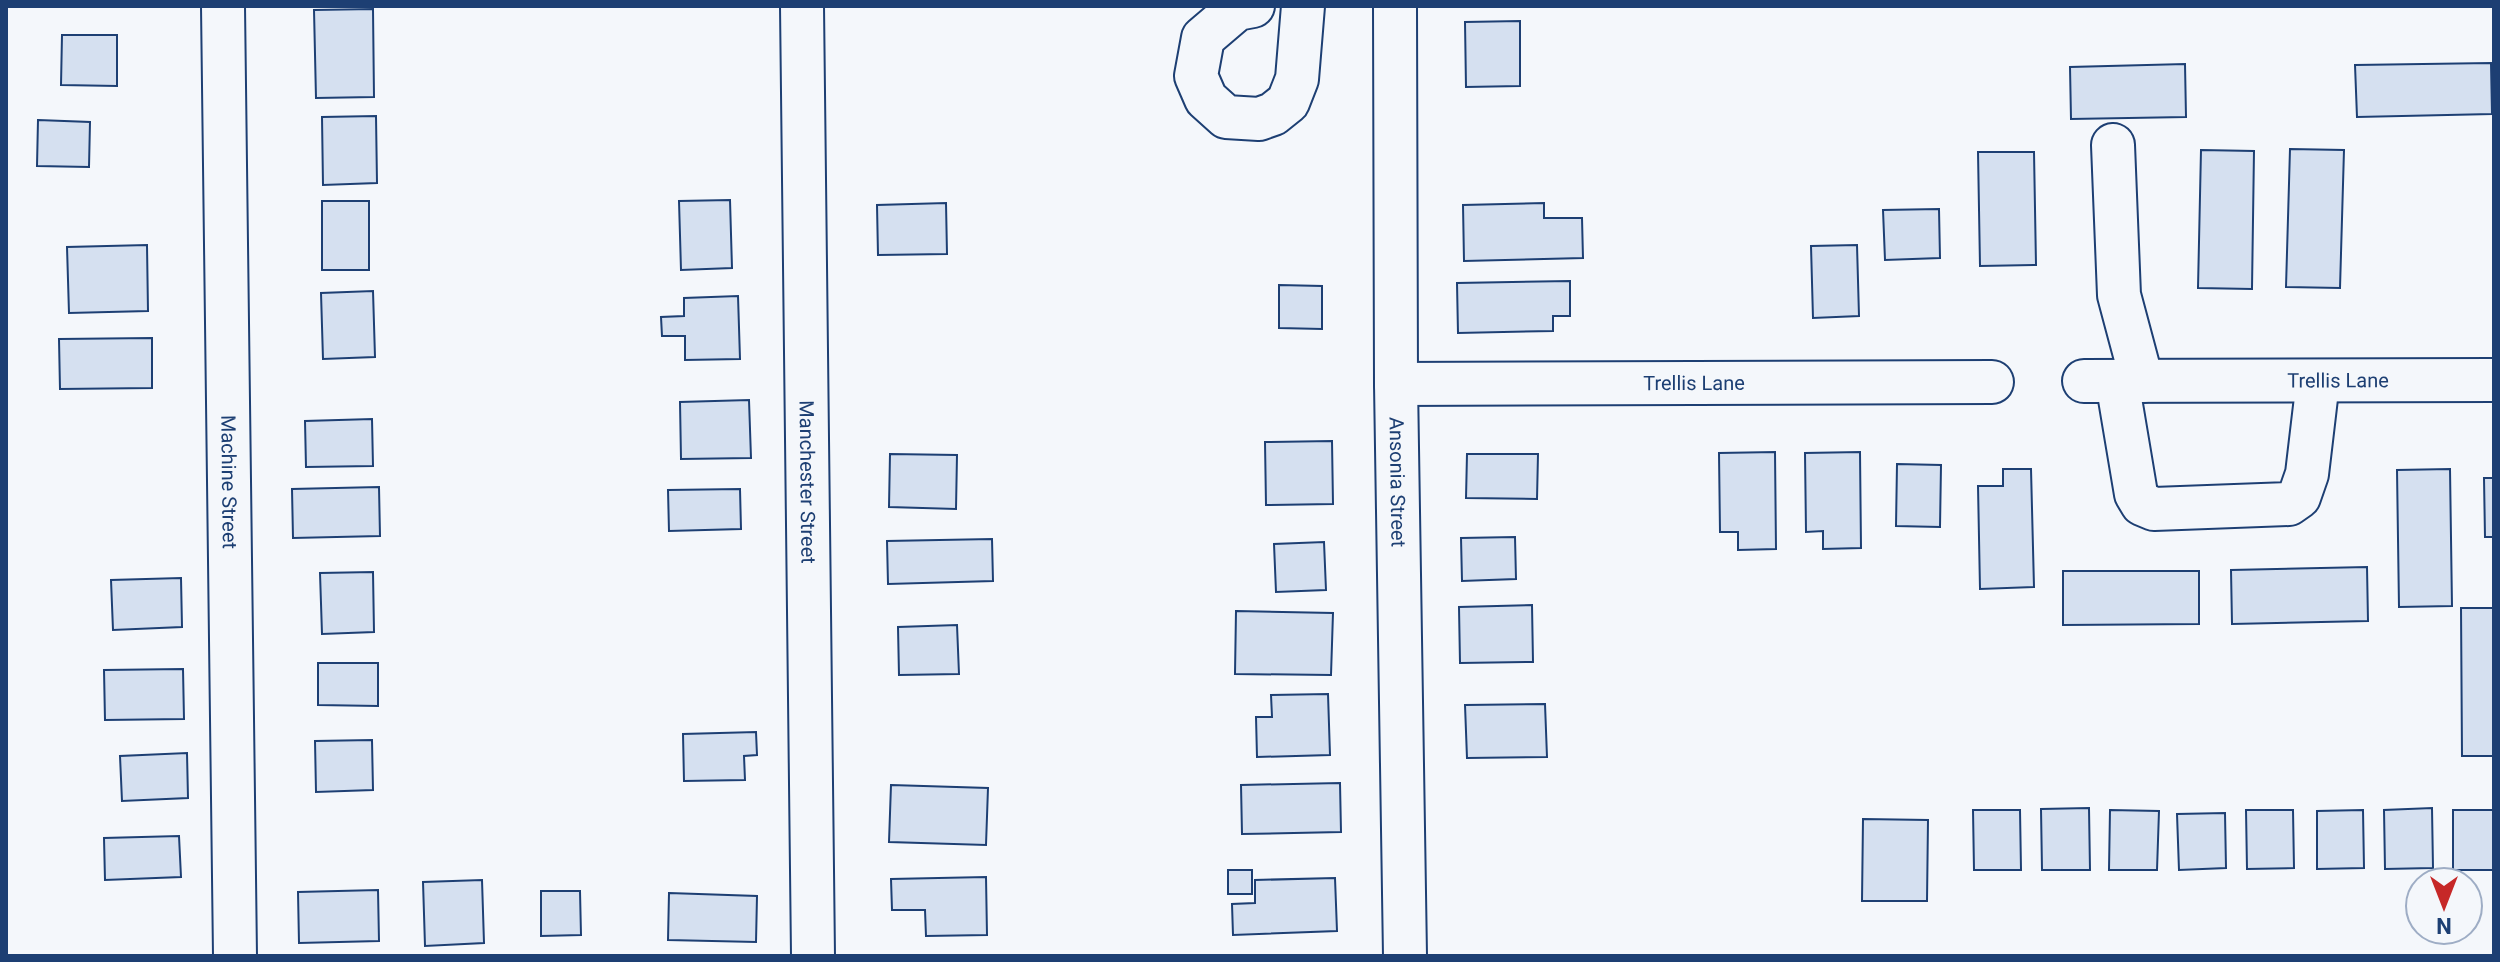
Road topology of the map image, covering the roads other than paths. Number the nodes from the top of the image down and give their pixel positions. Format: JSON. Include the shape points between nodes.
{"nodes":[{"id":1,"x":223,"y":6,"type":"edge"},
{"id":2,"x":802,"y":6,"type":"edge"},
{"id":3,"x":1253,"y":6,"type":"edge"},
{"id":4,"x":1303,"y":6,"type":"edge"},
{"id":5,"x":1395,"y":6,"type":"edge"},
{"id":6,"x":2113,"y":145,"type":"dead end"},
{"id":7,"x":2494,"y":380,"type":"edge"},
{"id":8,"x":2114,"y":381,"type":"junction"},
{"id":9,"x":2318,"y":381,"type":"junction"},
{"id":10,"x":1992,"y":382,"type":"dead end"},
{"id":11,"x":1396,"y":384,"type":"junction"},
{"id":12,"x":235,"y":956,"type":"edge"},
{"id":13,"x":813,"y":956,"type":"edge"},
{"id":14,"x":1405,"y":956,"type":"edge"}],
"edges":[{"from":1,"to":12,"type":"street","name":"Machine Street"},
{"from":2,"to":13,"type":"street","name":"Manchester Street"},
{"from":3,"to":4,"type":"street","via":[[1237,9],[1203,38],[1196,76],[1206,99],[1226,117],[1259,119],[1288,102],[1299,69]]},
{"from":5,"to":11,"type":"street","name":"Ansonia Street"},
{"from":6,"to":8,"type":"street","via":[[2119,295]]},
{"from":7,"to":9,"type":"street","name":"Trellis Lane"},
{"from":8,"to":9,"type":"street","name":"Trellis Lane"},
{"from":8,"to":9,"type":"street","via":[[2136,494],[2154,509],[2289,504],[2299,497],[2307,474]]},
{"from":10,"to":11,"type":"street","name":"Trellis Lane"},
{"from":11,"to":14,"type":"street","name":"Ansonia Street"}]}
